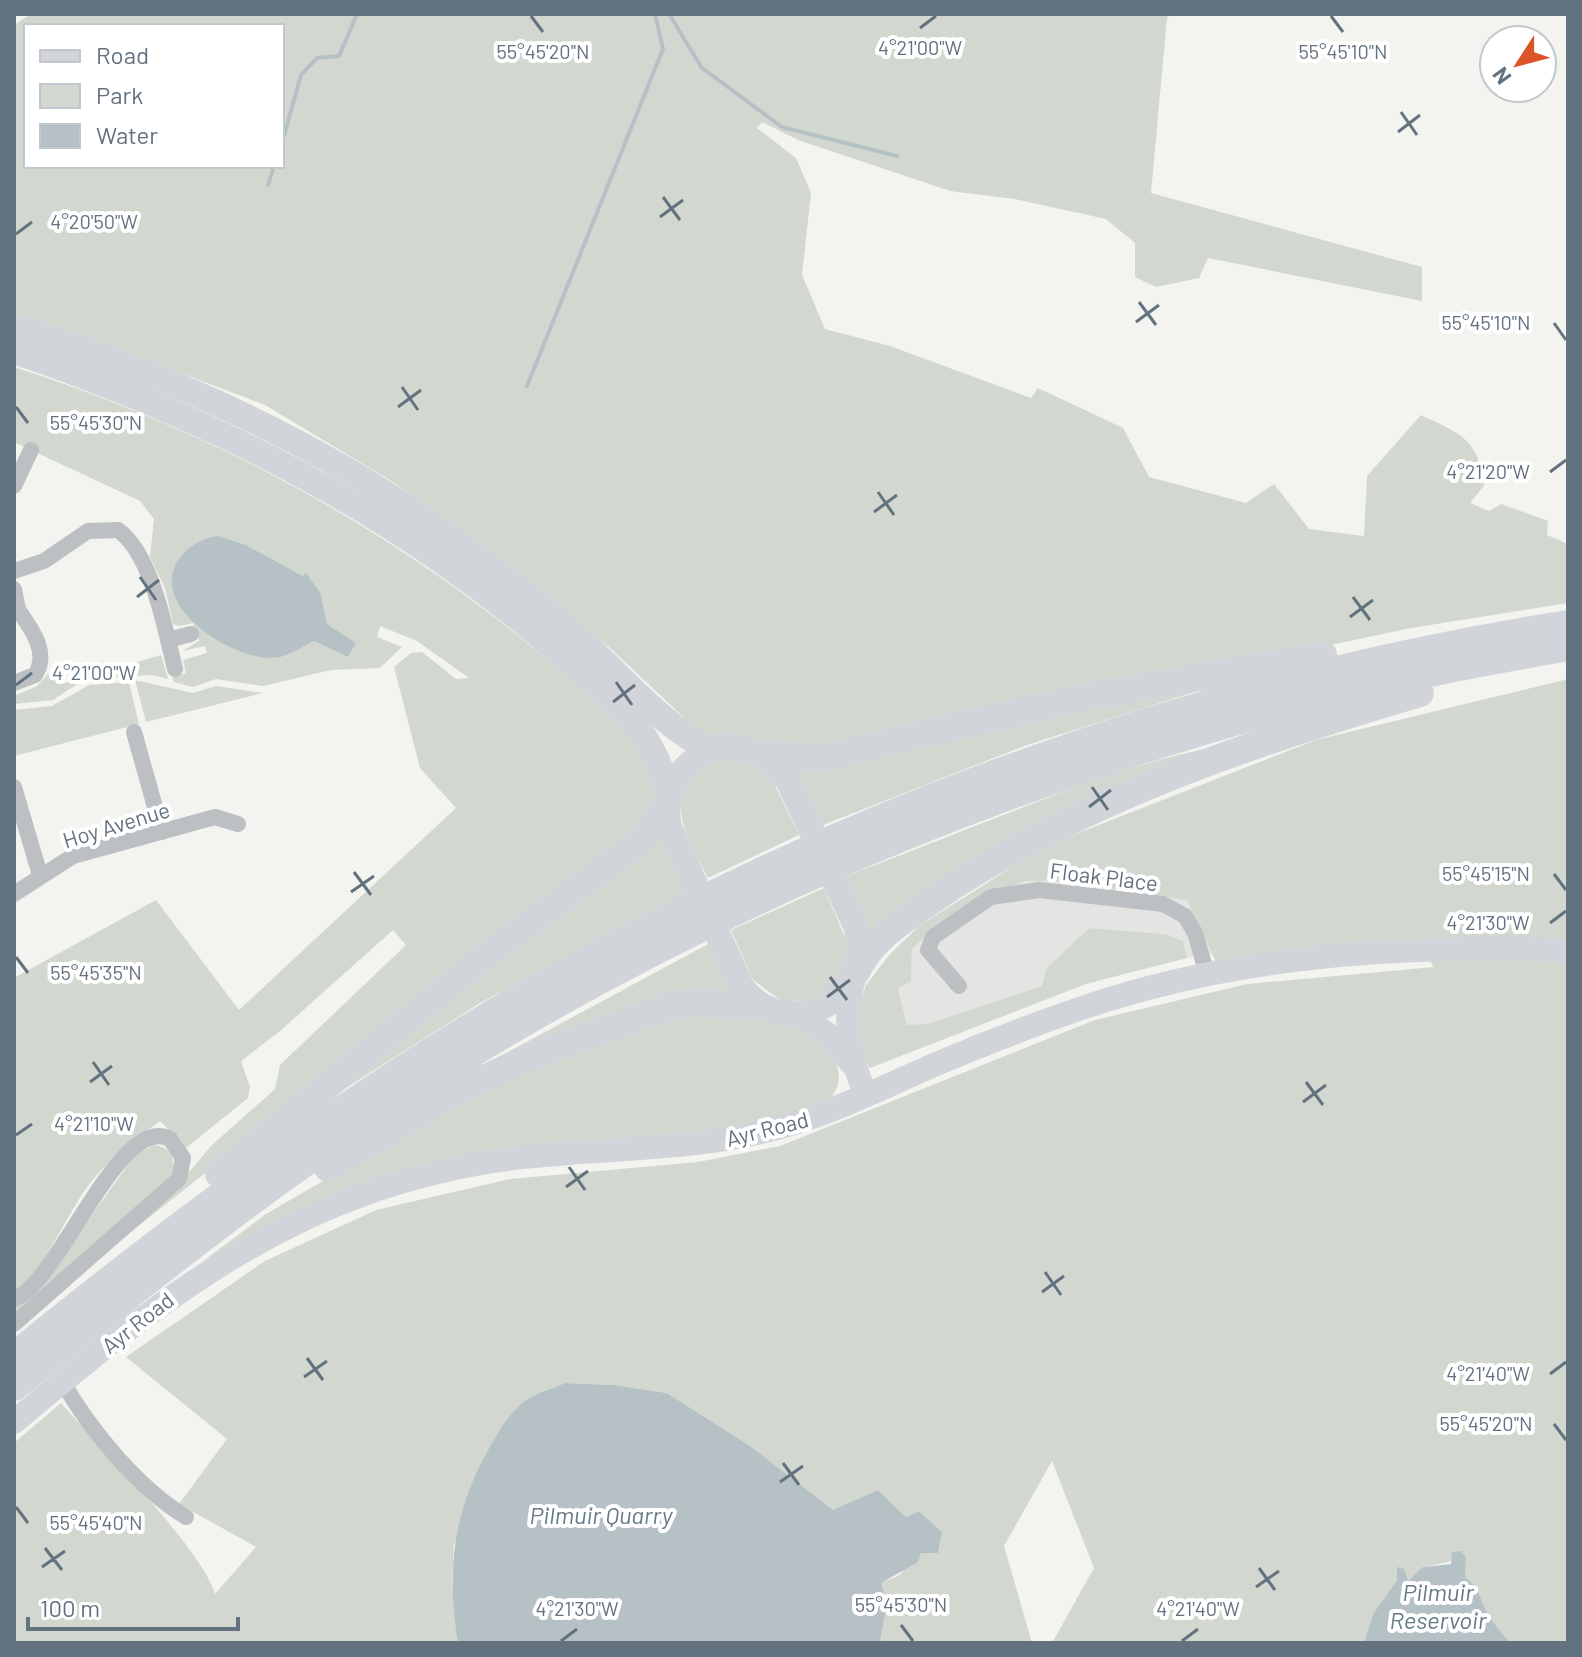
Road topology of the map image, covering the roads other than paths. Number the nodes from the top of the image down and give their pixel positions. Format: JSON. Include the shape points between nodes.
{"nodes":[{"id":1,"x":14,"y":326,"type":"edge"},
{"id":2,"x":14,"y":351,"type":"edge"},
{"id":3,"x":31,"y":450,"type":"dead end"},
{"id":4,"x":14,"y":486,"type":"edge"},
{"id":5,"x":14,"y":571,"type":"edge"},
{"id":6,"x":14,"y":589,"type":"edge"},
{"id":7,"x":1568,"y":611,"type":"edge"},
{"id":8,"x":1568,"y":624,"type":"edge"},
{"id":9,"x":191,"y":634,"type":"dead end"},
{"id":10,"x":168,"y":640,"type":"junction"},
{"id":11,"x":1568,"y":647,"type":"edge"},
{"id":12,"x":1568,"y":656,"type":"edge"},
{"id":13,"x":175,"y":669,"type":"dead end"},
{"id":14,"x":14,"y":683,"type":"edge"},
{"id":15,"x":134,"y":732,"type":"dead end"},
{"id":16,"x":714,"y":749,"type":"junction"},
{"id":17,"x":763,"y":754,"type":"junction"},
{"id":18,"x":14,"y":787,"type":"edge"},
{"id":19,"x":667,"y":802,"type":"junction"},
{"id":20,"x":238,"y":824,"type":"dead end"},
{"id":21,"x":162,"y":832,"type":"junction"},
{"id":22,"x":40,"y":875,"type":"junction"},
{"id":23,"x":14,"y":894,"type":"edge"},
{"id":24,"x":1568,"y":950,"type":"edge"},
{"id":25,"x":1207,"y":974,"type":"junction"},
{"id":26,"x":855,"y":975,"type":"junction"},
{"id":27,"x":959,"y":986,"type":"dead end"},
{"id":28,"x":761,"y":1007,"type":"junction"},
{"id":29,"x":798,"y":1014,"type":"junction"},
{"id":30,"x":853,"y":1065,"type":"junction"},
{"id":31,"x":866,"y":1095,"type":"junction"},
{"id":32,"x":14,"y":1299,"type":"edge"},
{"id":33,"x":14,"y":1324,"type":"edge"},
{"id":34,"x":14,"y":1355,"type":"edge"},
{"id":35,"x":62,"y":1381,"type":"junction"},
{"id":36,"x":14,"y":1387,"type":"edge"},
{"id":37,"x":14,"y":1403,"type":"edge"},
{"id":38,"x":14,"y":1422,"type":"edge"},
{"id":39,"x":186,"y":1517,"type":"dead end"}],
"edges":[{"from":1,"to":16,"type":"highway","via":[[205,398],[385,494],[503,576],[579,637],[683,734]]},
{"from":2,"to":19,"type":"highway","via":[[134,394],[242,442],[431,553],[529,626],[629,716],[659,757]]},
{"from":3,"to":4,"type":"street"},
{"from":5,"to":10,"type":"street","via":[[44,561],[88,531],[118,530],[135,548],[156,594]]},
{"from":6,"to":14,"type":"street","via":[[41,658],[35,675]]},
{"from":7,"to":17,"type":"highway","via":[[1116,690],[819,759]]},
{"from":8,"to":34,"type":"highway","via":[[1390,657],[1180,712],[1018,766],[794,855],[621,944],[413,1063],[208,1203]]},
{"from":9,"to":10,"type":"street"},
{"from":10,"to":13,"type":"street"},
{"from":11,"to":36,"type":"highway","via":[[1393,681],[1220,726],[1043,783],[786,886],[590,987],[402,1097],[178,1255]]},
{"from":12,"to":26,"type":"highway","via":[[1430,689],[1311,726],[1126,796],[959,882],[884,935]]},
{"from":15,"to":21,"type":"street"},
{"from":16,"to":17,"type":"highway","via":[[740,746]]},
{"from":16,"to":19,"type":"highway","via":[[689,764]]},
{"from":17,"to":26,"type":"highway","via":[[779,767],[800,801],[852,913],[860,938]]},
{"from":18,"to":22,"type":"street"},
{"from":19,"to":28,"type":"highway","via":[[679,852],[742,988]]},
{"from":19,"to":34,"type":"highway","via":[[643,839],[335,1076],[143,1237]]},
{"from":20,"to":21,"type":"street","name":"Hoy Avenue","via":[[215,817]]},
{"from":21,"to":22,"type":"street","name":"Hoy Avenue","via":[[73,856]]},
{"from":22,"to":23,"type":"street","name":"Hoy Avenue"},
{"from":24,"to":25,"type":"main road","name":"Ayr Road","via":[[1479,947],[1349,953]]},
{"from":25,"to":27,"type":"street","name":"Floak Place","via":[[1185,916],[1163,904],[1039,890],[991,897],[933,937],[928,950]]},
{"from":25,"to":31,"type":"main road","name":"Ayr Road","via":[[1085,1007]]},
{"from":26,"to":29,"type":"highway","via":[[827,1004]]},
{"from":26,"to":30,"type":"main road","via":[[846,1010]]},
{"from":28,"to":29,"type":"highway"},
{"from":28,"to":37,"type":"highway","via":[[693,1002],[666,1007],[536,1055],[458,1091],[226,1236]]},
{"from":29,"to":30,"type":"main road","via":[[827,1034]]},
{"from":30,"to":31,"type":"main road"},
{"from":31,"to":35,"type":"main road","name":"Ayr Road","via":[[744,1135],[483,1163],[345,1201],[265,1236],[205,1272]]},
{"from":32,"to":33,"type":"street","via":[[37,1282],[114,1169],[150,1138],[170,1139],[183,1158],[179,1179]]},
{"from":35,"to":38,"type":"main road","name":"Ayr Road"},
{"from":35,"to":39,"type":"street","via":[[139,1481]]}]}
